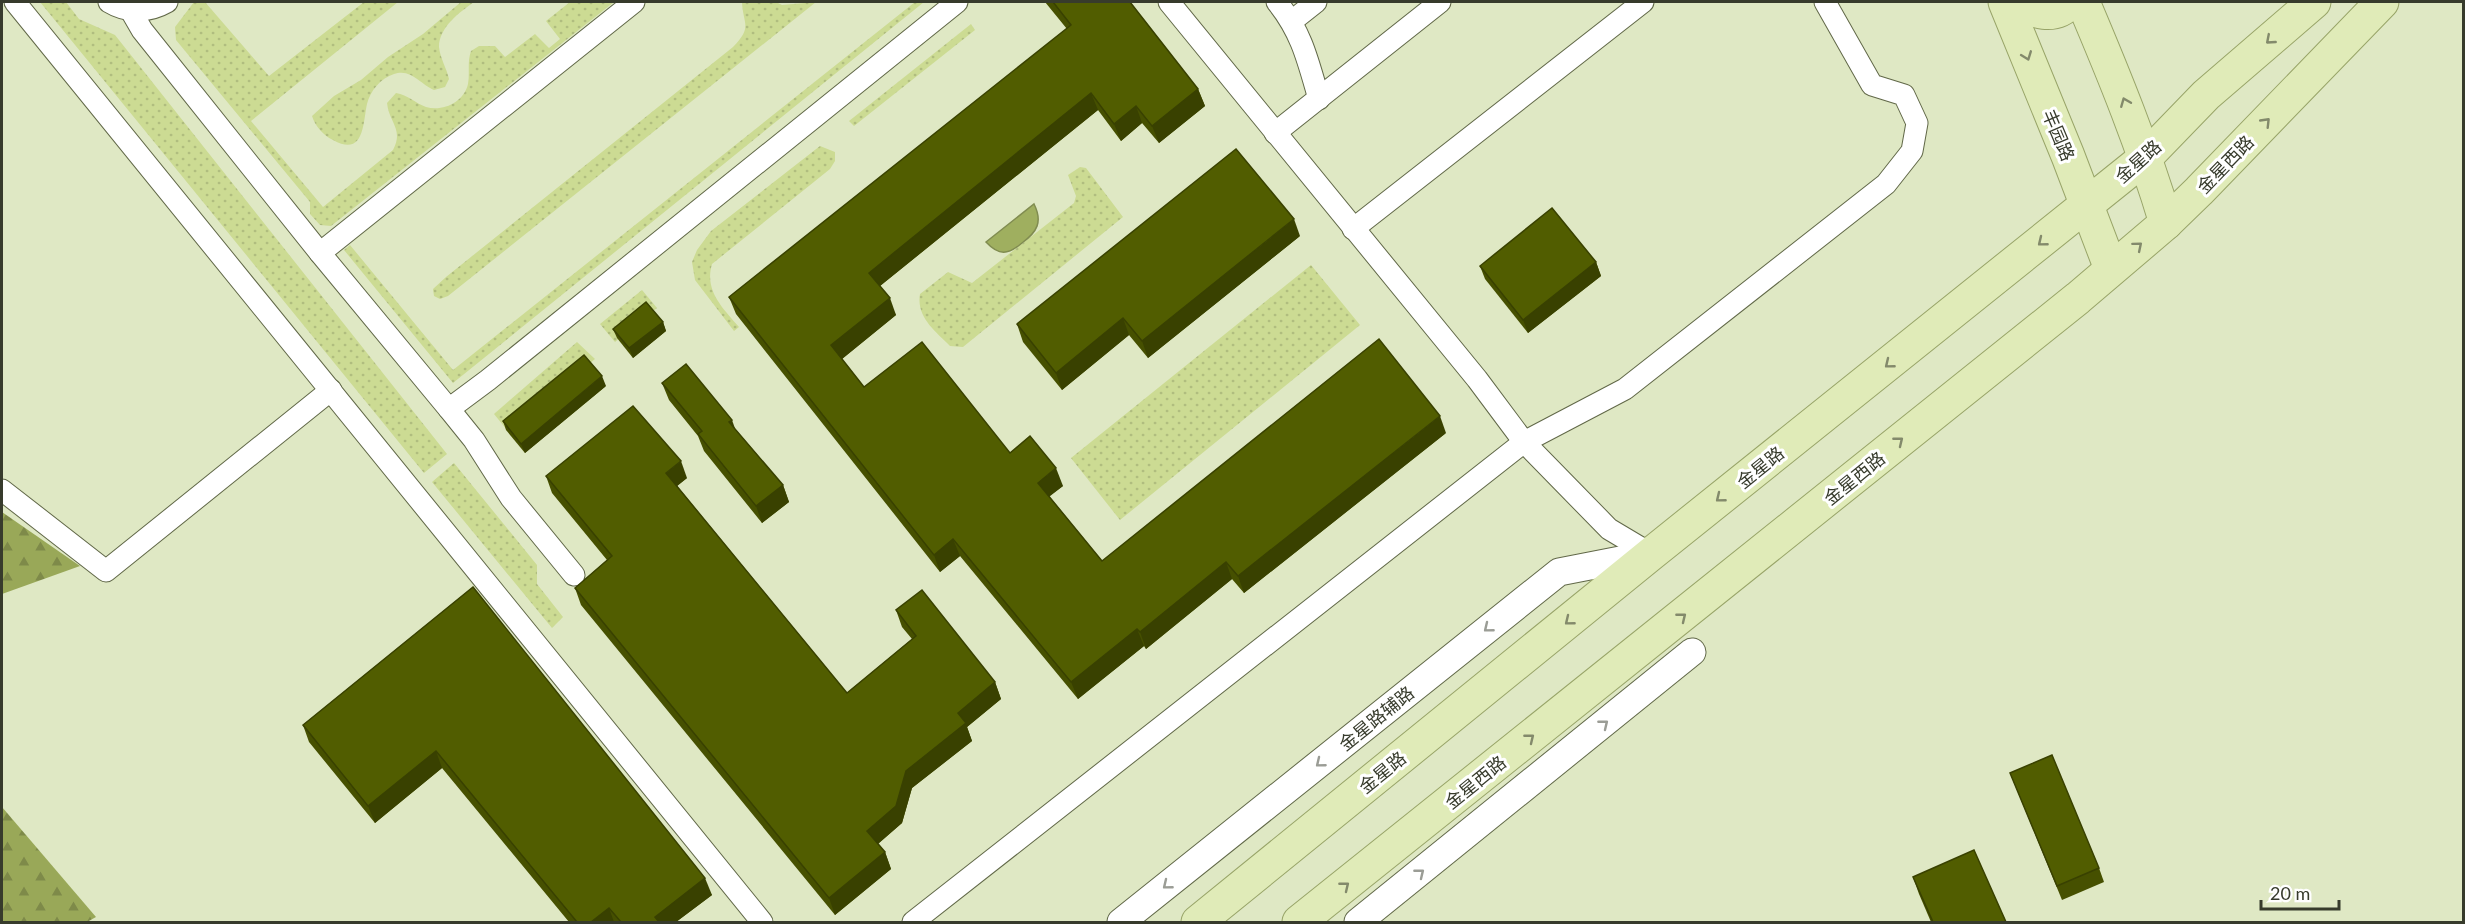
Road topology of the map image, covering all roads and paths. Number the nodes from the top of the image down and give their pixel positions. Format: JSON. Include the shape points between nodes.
{"nodes":[{"id":1,"x":15,"y":2,"type":"edge"},
{"id":2,"x":108,"y":2,"type":"edge"},
{"id":3,"x":167,"y":2,"type":"edge"},
{"id":4,"x":634,"y":2,"type":"edge"},
{"id":5,"x":957,"y":2,"type":"edge"},
{"id":6,"x":1169,"y":2,"type":"edge"},
{"id":7,"x":1277,"y":2,"type":"edge"},
{"id":8,"x":1316,"y":2,"type":"edge"},
{"id":9,"x":1440,"y":2,"type":"edge"},
{"id":10,"x":1643,"y":2,"type":"edge"},
{"id":11,"x":1825,"y":2,"type":"edge"},
{"id":12,"x":2005,"y":2,"type":"edge"},
{"id":13,"x":2012,"y":2,"type":"edge"},
{"id":14,"x":2070,"y":2,"type":"edge"},
{"id":15,"x":2083,"y":2,"type":"edge"},
{"id":16,"x":2313,"y":2,"type":"edge"},
{"id":17,"x":2382,"y":2,"type":"edge"},
{"id":18,"x":2401,"y":2,"type":"edge"},
{"id":19,"x":131,"y":11,"type":"junction"},
{"id":20,"x":1292,"y":21,"type":"junction"},
{"id":21,"x":2309,"y":78,"type":"junction"},
{"id":22,"x":1318,"y":99,"type":"junction"},
{"id":23,"x":1275,"y":133,"type":"junction"},
{"id":24,"x":2146,"y":156,"type":"junction"},
{"id":25,"x":2087,"y":204,"type":"junction"},
{"id":26,"x":2166,"y":223,"type":"junction"},
{"id":27,"x":1353,"y":229,"type":"junction"},
{"id":28,"x":320,"y":253,"type":"junction"},
{"id":29,"x":2111,"y":269,"type":"junction"},
{"id":30,"x":331,"y":390,"type":"junction"},
{"id":31,"x":449,"y":409,"type":"junction"},
{"id":32,"x":1524,"y":442,"type":"junction"},
{"id":33,"x":2,"y":490,"type":"edge"},
{"id":34,"x":1651,"y":554,"type":"junction"},
{"id":35,"x":574,"y":575,"type":"dead end"},
{"id":36,"x":1692,"y":652,"type":"dead end"},
{"id":37,"x":762,"y":922,"type":"edge"},
{"id":38,"x":913,"y":922,"type":"edge"},
{"id":39,"x":1121,"y":922,"type":"edge"},
{"id":40,"x":1198,"y":922,"type":"edge"},
{"id":41,"x":1299,"y":922,"type":"edge"},
{"id":42,"x":1358,"y":922,"type":"edge"}],
"edges":[{"from":1,"to":30,"type":"street"},
{"from":2,"to":19,"type":"street"},
{"from":3,"to":19,"type":"street","via":[[157,8]]},
{"from":4,"to":28,"type":"street"},
{"from":5,"to":31,"type":"street"},
{"from":6,"to":23,"type":"street"},
{"from":7,"to":20,"type":"street"},
{"from":8,"to":20,"type":"street"},
{"from":9,"to":22,"type":"street"},
{"from":10,"to":27,"type":"street"},
{"from":11,"to":32,"type":"street","via":[[1872,86],[1904,95],[1917,123],[1912,151],[1886,184],[1625,389]]},
{"from":12,"to":25,"type":"main road","name":"丰园路","one_way":true},
{"from":13,"to":14,"type":"main road","via":[[2038,14],[2064,8]]},
{"from":24,"to":15,"type":"main road","one_way":true},
{"from":16,"to":24,"type":"main road","name":"金星路","one_way":true,"via":[[2206,95]]},
{"from":17,"to":21,"type":"main road","name":"金星西路"},
{"from":18,"to":21,"type":"main road"},
{"from":19,"to":28,"type":"street","via":[[142,30]]},
{"from":20,"to":22,"type":"street"},
{"from":26,"to":21,"type":"main road","name":"金星西路","one_way":true},
{"from":22,"to":23,"type":"street"},
{"from":23,"to":27,"type":"street"},
{"from":24,"to":25,"type":"main road","name":"金星路"},
{"from":24,"to":26,"type":"main road"},
{"from":25,"to":29,"type":"main road","name":"丰园路"},
{"from":25,"to":34,"type":"main road","name":"金星路","one_way":true},
{"from":29,"to":26,"type":"main road","name":"金星西路","one_way":true},
{"from":27,"to":32,"type":"street"},
{"from":28,"to":31,"type":"street"},
{"from":41,"to":29,"type":"main road","name":"金星西路","one_way":true},
{"from":30,"to":33,"type":"street","via":[[106,571]]},
{"from":30,"to":37,"type":"street"},
{"from":31,"to":35,"type":"street","via":[[511,498]]},
{"from":32,"to":34,"type":"street","via":[[1609,529]]},
{"from":32,"to":38,"type":"street"},
{"from":34,"to":39,"type":"street","name":"金星路辅路","one_way":true,"via":[[1559,572]]},
{"from":34,"to":40,"type":"main road","name":"金星路","one_way":true},
{"from":42,"to":36,"type":"street","one_way":true}]}
